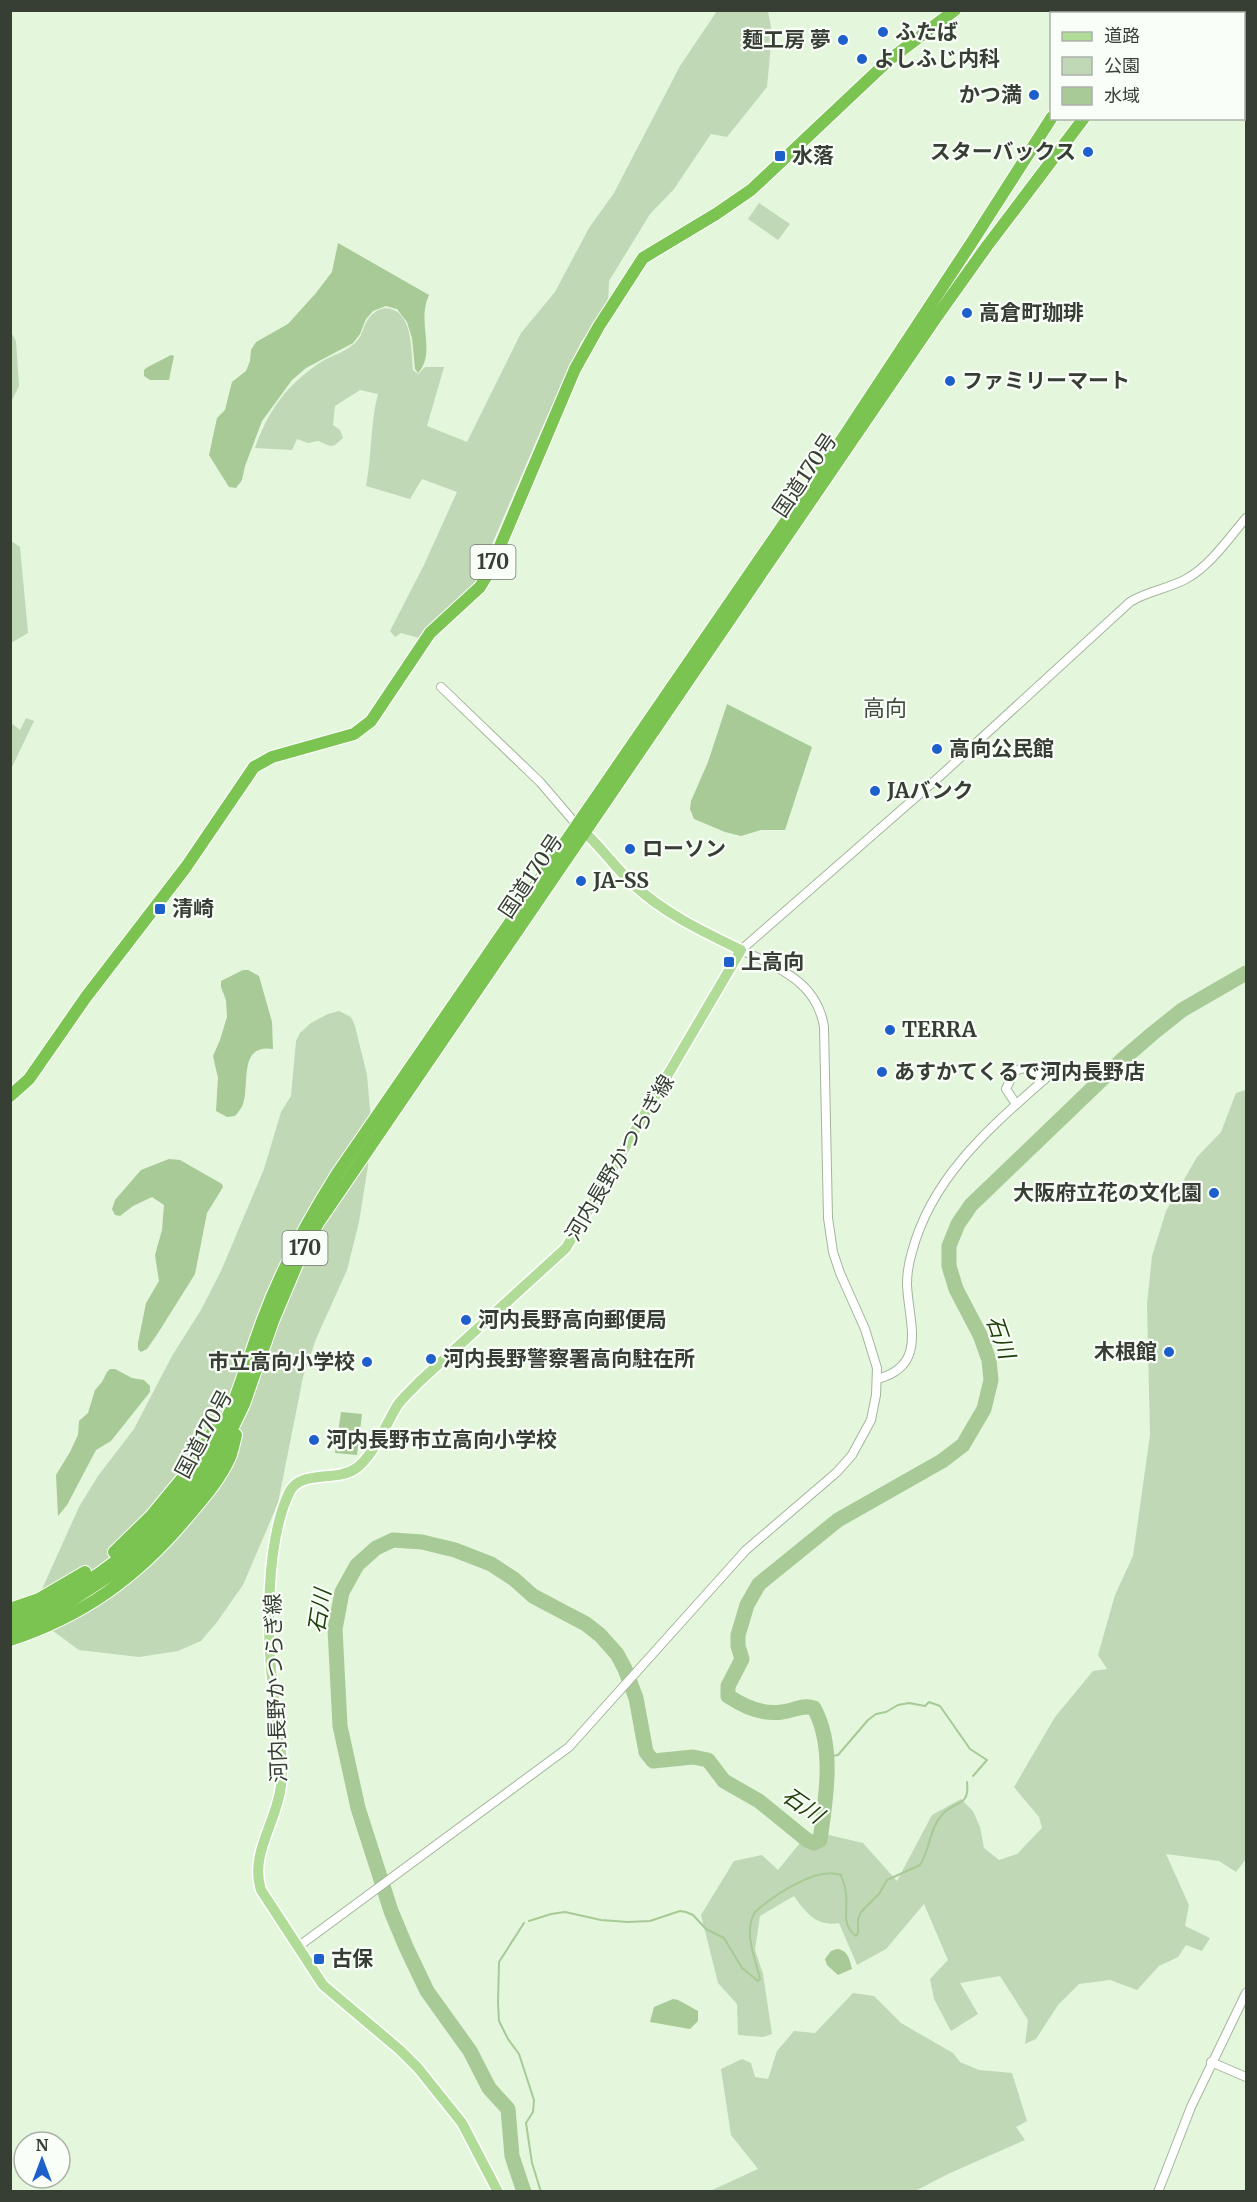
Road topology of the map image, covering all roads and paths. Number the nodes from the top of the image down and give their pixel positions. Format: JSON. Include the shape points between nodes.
{"nodes":[{"id":1,"x":955,"y":10,"type":"edge"},
{"id":2,"x":1050,"y":120,"type":"edge"},
{"id":3,"x":1082,"y":120,"type":"edge"},
{"id":4,"x":1246,"y":518,"type":"edge"},
{"id":5,"x":441,"y":687,"type":"dead end"},
{"id":6,"x":580,"y":828,"type":"junction"},
{"id":7,"x":741,"y":950,"type":"junction"},
{"id":8,"x":1056,"y":1069,"type":"dead end"},
{"id":9,"x":1044,"y":1080,"type":"junction"},
{"id":10,"x":10,"y":1096,"type":"edge"},
{"id":11,"x":1016,"y":1104,"type":"junction"},
{"id":12,"x":877,"y":1379,"type":"junction"},
{"id":13,"x":239,"y":1403,"type":"junction"},
{"id":14,"x":10,"y":1609,"type":"edge"},
{"id":15,"x":10,"y":1619,"type":"edge"},
{"id":16,"x":10,"y":1629,"type":"edge"},
{"id":17,"x":10,"y":1640,"type":"edge"},
{"id":18,"x":299,"y":1946,"type":"junction"},
{"id":19,"x":1246,"y":1993,"type":"edge"},
{"id":20,"x":1211,"y":2062,"type":"junction"},
{"id":21,"x":1246,"y":2077,"type":"edge"},
{"id":22,"x":498,"y":2192,"type":"edge"},
{"id":23,"x":1158,"y":2192,"type":"edge"}],
"edges":[{"from":1,"to":10,"type":"highway","number":"170","via":[[889,60],[751,190],[643,258],[575,369],[480,587],[430,633],[371,721],[354,734],[272,757],[254,767],[186,867],[29,1078]]},
{"from":2,"to":6,"type":"highway","name":"国道170号","number":"170","via":[[843,438]]},
{"from":3,"to":6,"type":"highway","name":"国道170号","number":"170","via":[[935,319]]},
{"from":4,"to":7,"type":"street","via":[[1193,574],[1130,602]]},
{"from":5,"to":6,"type":"street","via":[[540,782]]},
{"from":6,"to":7,"type":"main road","via":[[634,885],[657,903]]},
{"from":6,"to":13,"type":"highway","name":"国道170号","number":"170","via":[[309,1218],[263,1319]]},
{"from":7,"to":12,"type":"street","via":[[799,982],[822,1014],[830,1234],[840,1273],[869,1341]]},
{"from":7,"to":18,"type":"main road","name":"河内長野かつらぎ線","via":[[566,1248],[399,1403],[362,1463],[345,1474],[305,1479],[290,1490],[272,1557],[270,1609],[281,1784],[257,1869],[261,1890]]},
{"from":8,"to":9,"type":"street"},
{"from":9,"to":11,"type":"street"},
{"from":9,"to":11,"type":"street","via":[[1032,1069],[1014,1072],[1006,1089]]},
{"from":11,"to":12,"type":"street","via":[[961,1159],[930,1206],[908,1273],[913,1337],[910,1352],[897,1371]]},
{"from":12,"to":18,"type":"street","via":[[871,1420],[852,1455],[746,1551],[569,1747]]},
{"from":13,"to":14,"type":"highway","via":[[214,1427],[184,1476],[158,1508],[116,1551],[39,1599]]},
{"from":13,"to":15,"type":"highway","name":"国道170号","number":"170","via":[[190,1485],[121,1558],[41,1608]]},
{"from":13,"to":16,"type":"highway","name":"国道170号","number":"170","via":[[221,1452],[198,1490],[165,1531],[88,1591],[48,1616]]},
{"from":13,"to":17,"type":"highway","via":[[230,1457],[206,1496],[163,1545],[132,1575],[93,1603]]},
{"from":18,"to":22,"type":"main road","name":"河内長野かつらぎ線","via":[[323,1985],[418,2068],[462,2123]]},
{"from":19,"to":20,"type":"street"},
{"from":20,"to":21,"type":"street"},
{"from":20,"to":23,"type":"street"}]}
